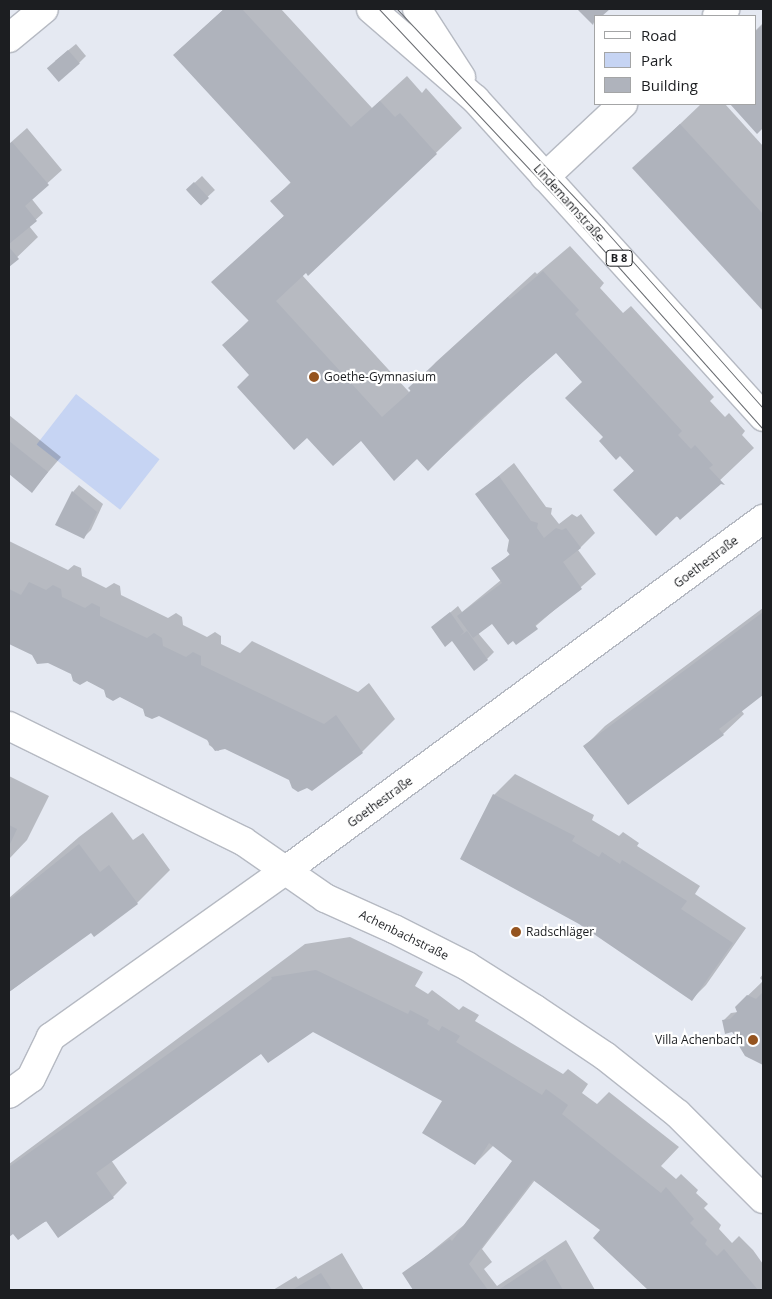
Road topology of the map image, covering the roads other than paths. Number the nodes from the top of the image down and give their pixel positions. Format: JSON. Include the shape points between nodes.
{"nodes":[{"id":1,"x":44,"y":9,"type":"edge"},
{"id":2,"x":371,"y":9,"type":"edge"},
{"id":3,"x":417,"y":9,"type":"edge"},
{"id":4,"x":9,"y":38,"type":"edge"},
{"id":5,"x":475,"y":99,"type":"junction"},
{"id":6,"x":622,"y":105,"type":"edge"},
{"id":7,"x":544,"y":176,"type":"junction"},
{"id":8,"x":763,"y":417,"type":"edge"},
{"id":9,"x":763,"y":519,"type":"edge"},
{"id":10,"x":9,"y":726,"type":"edge"},
{"id":11,"x":285,"y":871,"type":"junction"},
{"id":12,"x":9,"y":1094,"type":"edge"},
{"id":13,"x":763,"y":1199,"type":"edge"}],
"edges":[{"from":1,"to":4,"type":"street"},
{"from":2,"to":5,"type":"street","name":"Lindemannstraße","number":"B 8"},
{"from":3,"to":5,"type":"street","name":"Lindemannstraße","number":"B 8"},
{"from":5,"to":7,"type":"street","name":"Lindemannstraße","number":"B 8"},
{"from":6,"to":7,"type":"street"},
{"from":7,"to":8,"type":"street","name":"Lindemannstraße","number":"B 8"},
{"from":9,"to":11,"type":"street","name":"Goethestraße"},
{"from":10,"to":11,"type":"street","name":"Achenbachstraße","via":[[243,841]]},
{"from":11,"to":12,"type":"street","name":"Goethestraße","via":[[52,1037],[31,1078]]},
{"from":11,"to":13,"type":"street","name":"Achenbachstraße","via":[[325,898],[467,966],[605,1056],[678,1114]]}]}
